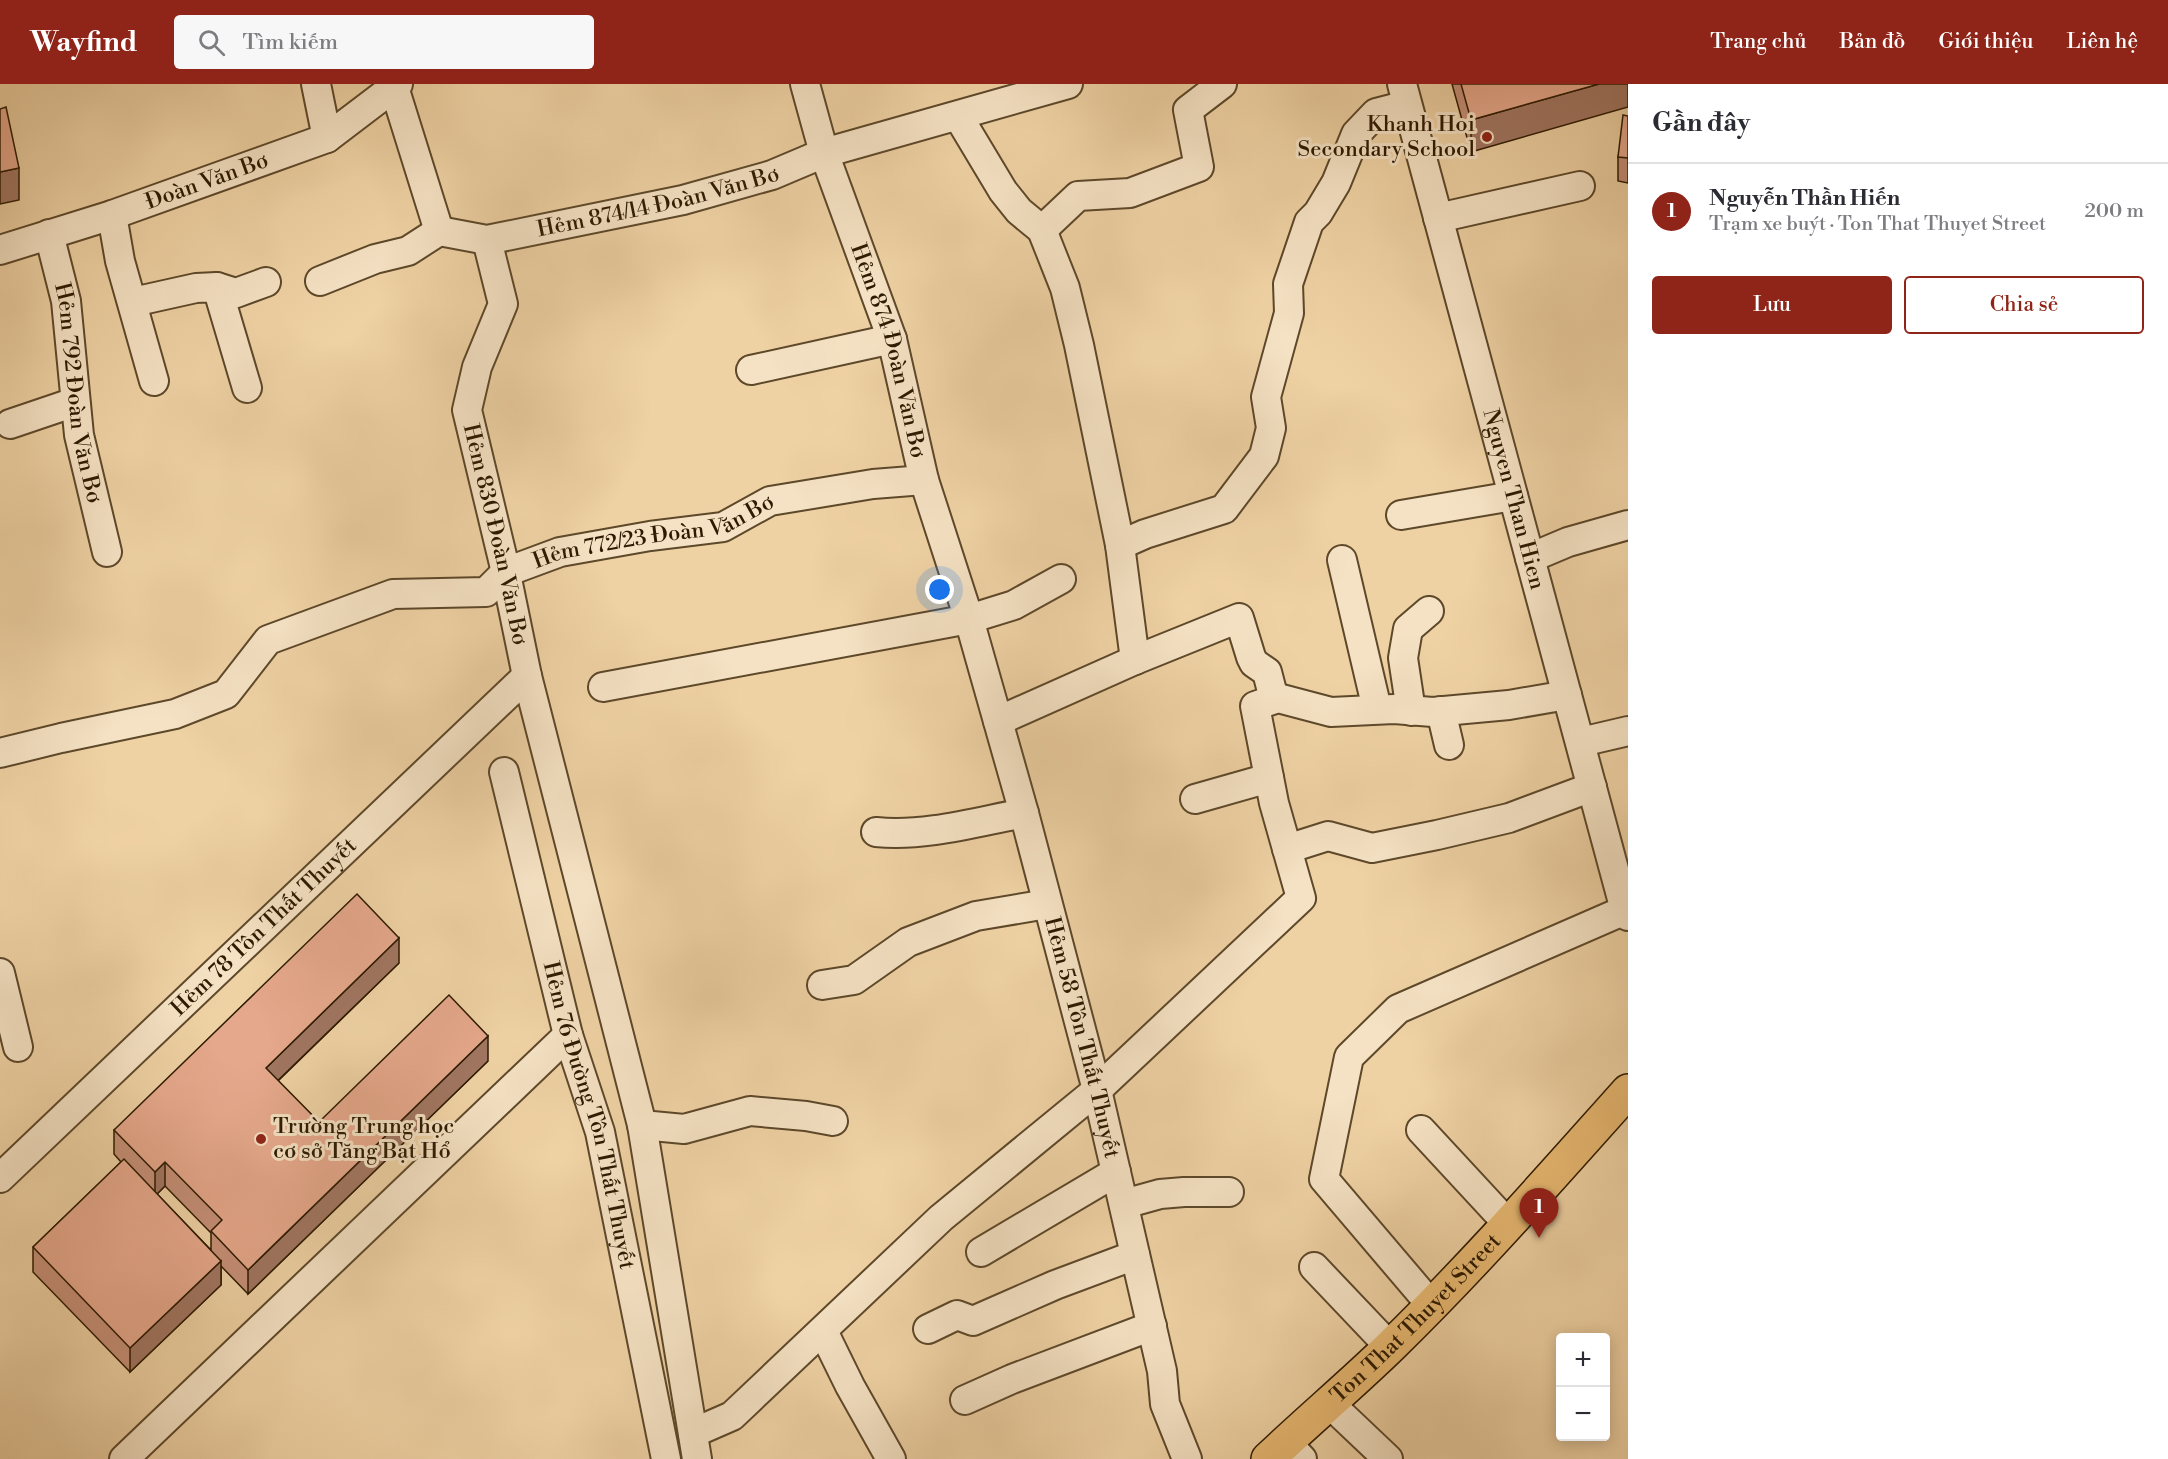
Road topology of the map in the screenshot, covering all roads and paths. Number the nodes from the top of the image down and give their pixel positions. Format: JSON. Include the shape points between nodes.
{"nodes":[{"id":1,"x":316,"y":84,"type":"edge"},
{"id":2,"x":805,"y":84,"type":"edge"},
{"id":3,"x":1068,"y":84,"type":"edge"},
{"id":4,"x":1222,"y":84,"type":"edge"},
{"id":5,"x":396,"y":86,"type":"edge"},
{"id":6,"x":1404,"y":94,"type":"edge"},
{"id":7,"x":958,"y":116,"type":"junction"},
{"id":8,"x":327,"y":138,"type":"junction"},
{"id":9,"x":824,"y":153,"type":"junction"},
{"id":10,"x":1580,"y":186,"type":"dead end"},
{"id":11,"x":112,"y":215,"type":"junction"},
{"id":12,"x":1438,"y":218,"type":"junction"},
{"id":13,"x":1042,"y":230,"type":"junction"},
{"id":14,"x":440,"y":231,"type":"junction"},
{"id":15,"x":49,"y":234,"type":"junction"},
{"id":16,"x":487,"y":240,"type":"junction"},
{"id":17,"x":0,"y":250,"type":"edge"},
{"id":18,"x":320,"y":281,"type":"dead end"},
{"id":19,"x":266,"y":282,"type":"dead end"},
{"id":20,"x":218,"y":288,"type":"junction"},
{"id":21,"x":133,"y":302,"type":"junction"},
{"id":22,"x":892,"y":339,"type":"junction"},
{"id":23,"x":751,"y":370,"type":"dead end"},
{"id":24,"x":154,"y":381,"type":"dead end"},
{"id":25,"x":247,"y":388,"type":"dead end"},
{"id":26,"x":75,"y":402,"type":"junction"},
{"id":27,"x":10,"y":424,"type":"dead end"},
{"id":28,"x":924,"y":480,"type":"junction"},
{"id":29,"x":1513,"y":496,"type":"junction"},
{"id":30,"x":1401,"y":514,"type":"dead end"},
{"id":31,"x":1628,"y":525,"type":"edge"},
{"id":32,"x":1120,"y":545,"type":"junction"},
{"id":33,"x":107,"y":552,"type":"dead end"},
{"id":34,"x":1530,"y":558,"type":"junction"},
{"id":35,"x":1342,"y":560,"type":"dead end"},
{"id":36,"x":506,"y":572,"type":"junction"},
{"id":37,"x":1061,"y":579,"type":"dead end"},
{"id":38,"x":1429,"y":611,"type":"dead end"},
{"id":39,"x":969,"y":619,"type":"junction"},
{"id":40,"x":1136,"y":660,"type":"junction"},
{"id":41,"x":527,"y":676,"type":"junction"},
{"id":42,"x":603,"y":687,"type":"dead end"},
{"id":43,"x":1567,"y":695,"type":"junction"},
{"id":44,"x":1274,"y":699,"type":"junction"},
{"id":45,"x":1377,"y":709,"type":"junction"},
{"id":46,"x":1412,"y":711,"type":"junction"},
{"id":47,"x":1441,"y":711,"type":"junction"},
{"id":48,"x":998,"y":721,"type":"junction"},
{"id":49,"x":1628,"y":731,"type":"edge"},
{"id":50,"x":1581,"y":742,"type":"junction"},
{"id":51,"x":1449,"y":745,"type":"dead end"},
{"id":52,"x":0,"y":753,"type":"edge"},
{"id":53,"x":504,"y":772,"type":"dead end"},
{"id":54,"x":1269,"y":778,"type":"junction"},
{"id":55,"x":1592,"y":787,"type":"junction"},
{"id":56,"x":1195,"y":799,"type":"dead end"},
{"id":57,"x":1024,"y":813,"type":"junction"},
{"id":58,"x":876,"y":831,"type":"dead end"},
{"id":59,"x":1287,"y":849,"type":"junction"},
{"id":60,"x":1621,"y":869,"type":"edge"},
{"id":61,"x":1047,"y":904,"type":"junction"},
{"id":62,"x":1626,"y":913,"type":"edge"},
{"id":63,"x":0,"y":973,"type":"edge"},
{"id":64,"x":822,"y":985,"type":"dead end"},
{"id":65,"x":568,"y":1035,"type":"junction"},
{"id":66,"x":18,"y":1047,"type":"dead end"},
{"id":67,"x":1097,"y":1090,"type":"junction"},
{"id":68,"x":1628,"y":1091,"type":"edge"},
{"id":69,"x":833,"y":1121,"type":"dead end"},
{"id":70,"x":642,"y":1125,"type":"junction"},
{"id":71,"x":1421,"y":1130,"type":"dead end"},
{"id":72,"x":1116,"y":1172,"type":"junction"},
{"id":73,"x":0,"y":1178,"type":"edge"},
{"id":74,"x":1229,"y":1192,"type":"dead end"},
{"id":75,"x":1124,"y":1204,"type":"junction"},
{"id":76,"x":1509,"y":1225,"type":"junction"},
{"id":77,"x":981,"y":1251,"type":"dead end"},
{"id":78,"x":1135,"y":1255,"type":"junction"},
{"id":79,"x":1314,"y":1268,"type":"dead end"},
{"id":80,"x":1432,"y":1306,"type":"junction"},
{"id":81,"x":1152,"y":1326,"type":"junction"},
{"id":82,"x":928,"y":1329,"type":"dead end"},
{"id":83,"x":823,"y":1330,"type":"junction"},
{"id":84,"x":1390,"y":1347,"type":"junction"},
{"id":85,"x":965,"y":1400,"type":"dead end"},
{"id":86,"x":1329,"y":1403,"type":"junction"},
{"id":87,"x":695,"y":1446,"type":"edge"},
{"id":88,"x":1285,"y":1453,"type":"edge"},
{"id":89,"x":124,"y":1459,"type":"edge"},
{"id":90,"x":666,"y":1459,"type":"edge"},
{"id":91,"x":891,"y":1459,"type":"edge"},
{"id":92,"x":1187,"y":1459,"type":"edge"},
{"id":93,"x":1388,"y":1459,"type":"edge"}],
"edges":[{"from":1,"to":8,"type":"street"},
{"from":2,"to":9,"type":"street","name":"Hẻm 874 Đoàn Văn Bơ"},
{"from":3,"to":7,"type":"street","name":"Hẻm 874/14 Đoàn Văn Bơ"},
{"from":4,"to":13,"type":"street","via":[[1188,110],[1199,168],[1130,193],[1078,196]]},
{"from":5,"to":8,"type":"street","name":"Đoàn Văn Bơ"},
{"from":5,"to":14,"type":"street"},
{"from":6,"to":12,"type":"street","name":"Nguyen Than Hien"},
{"from":6,"to":32,"type":"street","via":[[1376,113],[1356,134],[1336,183],[1309,222],[1288,284],[1289,313],[1266,397],[1271,428],[1264,456],[1224,509]]},
{"from":7,"to":9,"type":"street","name":"Hẻm 874/14 Đoàn Văn Bơ"},
{"from":7,"to":13,"type":"street","via":[[1002,191]]},
{"from":8,"to":11,"type":"street","name":"Đoàn Văn Bơ"},
{"from":9,"to":16,"type":"street","name":"Hẻm 874/14 Đoàn Văn Bơ","via":[[772,175],[683,200]]},
{"from":9,"to":22,"type":"street","name":"Hẻm 874 Đoàn Văn Bơ"},
{"from":10,"to":12,"type":"street"},
{"from":11,"to":15,"type":"street","name":"Đoàn Văn Bơ"},
{"from":11,"to":21,"type":"street","via":[[120,261]]},
{"from":12,"to":29,"type":"street","name":"Nguyen Than Hien"},
{"from":13,"to":32,"type":"street","via":[[1065,288]]},
{"from":14,"to":16,"type":"street"},
{"from":14,"to":18,"type":"street","via":[[408,251],[375,259]]},
{"from":15,"to":17,"type":"street","name":"Đoàn Văn Bơ"},
{"from":15,"to":26,"type":"street","name":"Hẻm 792 Đoàn Văn Bơ","via":[[66,301]]},
{"from":16,"to":36,"type":"street","name":"Hẻm 830 Đoàn Văn Bơ","via":[[503,304],[477,367],[467,410]]},
{"from":19,"to":20,"type":"street","via":[[236,293]]},
{"from":20,"to":21,"type":"street","via":[[196,288]]},
{"from":20,"to":25,"type":"street"},
{"from":21,"to":24,"type":"street"},
{"from":22,"to":23,"type":"street"},
{"from":22,"to":28,"type":"street","name":"Hẻm 874 Đoàn Văn Bơ"},
{"from":26,"to":27,"type":"street"},
{"from":26,"to":33,"type":"street","name":"Hẻm 792 Đoàn Văn Bơ"},
{"from":28,"to":36,"type":"street","name":"Hẻm 772/23 Đoàn Văn Bơ","via":[[770,501],[723,527],[560,552]]},
{"from":28,"to":39,"type":"street","name":"Hẻm 874 Đoàn Văn Bơ"},
{"from":29,"to":30,"type":"street"},
{"from":29,"to":34,"type":"street","name":"Nguyen Than Hien"},
{"from":31,"to":34,"type":"street","via":[[1568,542]]},
{"from":32,"to":40,"type":"street"},
{"from":34,"to":43,"type":"street","name":"Nguyen Than Hien"},
{"from":35,"to":45,"type":"street"},
{"from":36,"to":41,"type":"street","name":"Hẻm 830 Đoàn Văn Bơ"},
{"from":36,"to":52,"type":"street","name":"Hẻm 772/23 Đoàn Văn Bơ","via":[[486,592],[393,594],[268,640],[225,694],[175,714]]},
{"from":37,"to":39,"type":"street","via":[[1014,605]]},
{"from":38,"to":46,"type":"street","via":[[1408,629],[1403,658]]},
{"from":39,"to":42,"type":"street"},
{"from":39,"to":48,"type":"street","name":"Hẻm 58 Tôn Thất Thuyết"},
{"from":40,"to":44,"type":"street","via":[[1239,618],[1251,657],[1267,672]]},
{"from":40,"to":48,"type":"street"},
{"from":41,"to":70,"type":"street","name":"Hẻm 830 Đoàn Văn Bơ"},
{"from":41,"to":73,"type":"street","name":"Hẻm 78 Tôn Thất Thuyết"},
{"from":43,"to":47,"type":"street"},
{"from":43,"to":50,"type":"street","name":"Nguyen Than Hien"},
{"from":44,"to":45,"type":"street","via":[[1331,711]]},
{"from":44,"to":54,"type":"street","via":[[1255,706]]},
{"from":45,"to":46,"type":"street"},
{"from":46,"to":47,"type":"street"},
{"from":47,"to":51,"type":"street"},
{"from":48,"to":57,"type":"street","name":"Hẻm 58 Tôn Thất Thuyết"},
{"from":49,"to":50,"type":"street"},
{"from":50,"to":55,"type":"street","name":"Nguyen Than Hien"},
{"from":53,"to":65,"type":"street","name":"Hẻm 76 Đường Tôn Thất Thuyết"},
{"from":54,"to":56,"type":"street"},
{"from":54,"to":59,"type":"street"},
{"from":55,"to":59,"type":"street","via":[[1509,818],[1437,835],[1372,848],[1328,836]]},
{"from":55,"to":60,"type":"street","name":"Nguyen Than Hien"},
{"from":57,"to":58,"type":"street","via":[[898,834]]},
{"from":57,"to":61,"type":"street","name":"Hẻm 58 Tôn Thất Thuyết"},
{"from":59,"to":67,"type":"street","via":[[1301,898]]},
{"from":60,"to":62,"type":"street","name":"Nguyen Than Hien"},
{"from":61,"to":64,"type":"street","via":[[976,916],[908,942],[854,980]]},
{"from":61,"to":67,"type":"street","name":"Hẻm 58 Tôn Thất Thuyết"},
{"from":62,"to":80,"type":"street","via":[[1398,1009],[1349,1057],[1324,1179]]},
{"from":63,"to":66,"type":"street"},
{"from":65,"to":89,"type":"street"},
{"from":65,"to":90,"type":"street","name":"Hẻm 76 Đường Tôn Thất Thuyết","via":[[600,1132]]},
{"from":67,"to":72,"type":"street","name":"Hẻm 58 Tôn Thất Thuyết"},
{"from":67,"to":83,"type":"street","via":[[941,1218]]},
{"from":68,"to":76,"type":"main road","name":"Ton That Thuyet Street"},
{"from":69,"to":70,"type":"street","via":[[750,1111],[684,1129]]},
{"from":70,"to":87,"type":"street","name":"Hẻm 830 Đoàn Văn Bơ"},
{"from":71,"to":76,"type":"street"},
{"from":72,"to":75,"type":"street","name":"Hẻm 58 Tôn Thất Thuyết"},
{"from":72,"to":77,"type":"street"},
{"from":74,"to":75,"type":"street","via":[[1160,1194]]},
{"from":75,"to":78,"type":"street","name":"Hẻm 58 Tôn Thất Thuyết"},
{"from":76,"to":80,"type":"main road","name":"Ton That Thuyet Street"},
{"from":78,"to":81,"type":"street","name":"Hẻm 58 Tôn Thất Thuyết"},
{"from":78,"to":82,"type":"street","via":[[973,1321],[957,1315]]},
{"from":79,"to":84,"type":"street"},
{"from":80,"to":84,"type":"main road","name":"Ton That Thuyet Street"},
{"from":81,"to":85,"type":"street"},
{"from":81,"to":92,"type":"street","name":"Hẻm 58 Tôn Thất Thuyết","via":[[1165,1404]]},
{"from":83,"to":87,"type":"street"},
{"from":83,"to":91,"type":"street"},
{"from":84,"to":86,"type":"main road","name":"Ton That Thuyet Street"},
{"from":86,"to":88,"type":"main road","name":"Ton That Thuyet Street"},
{"from":86,"to":93,"type":"street"}]}
